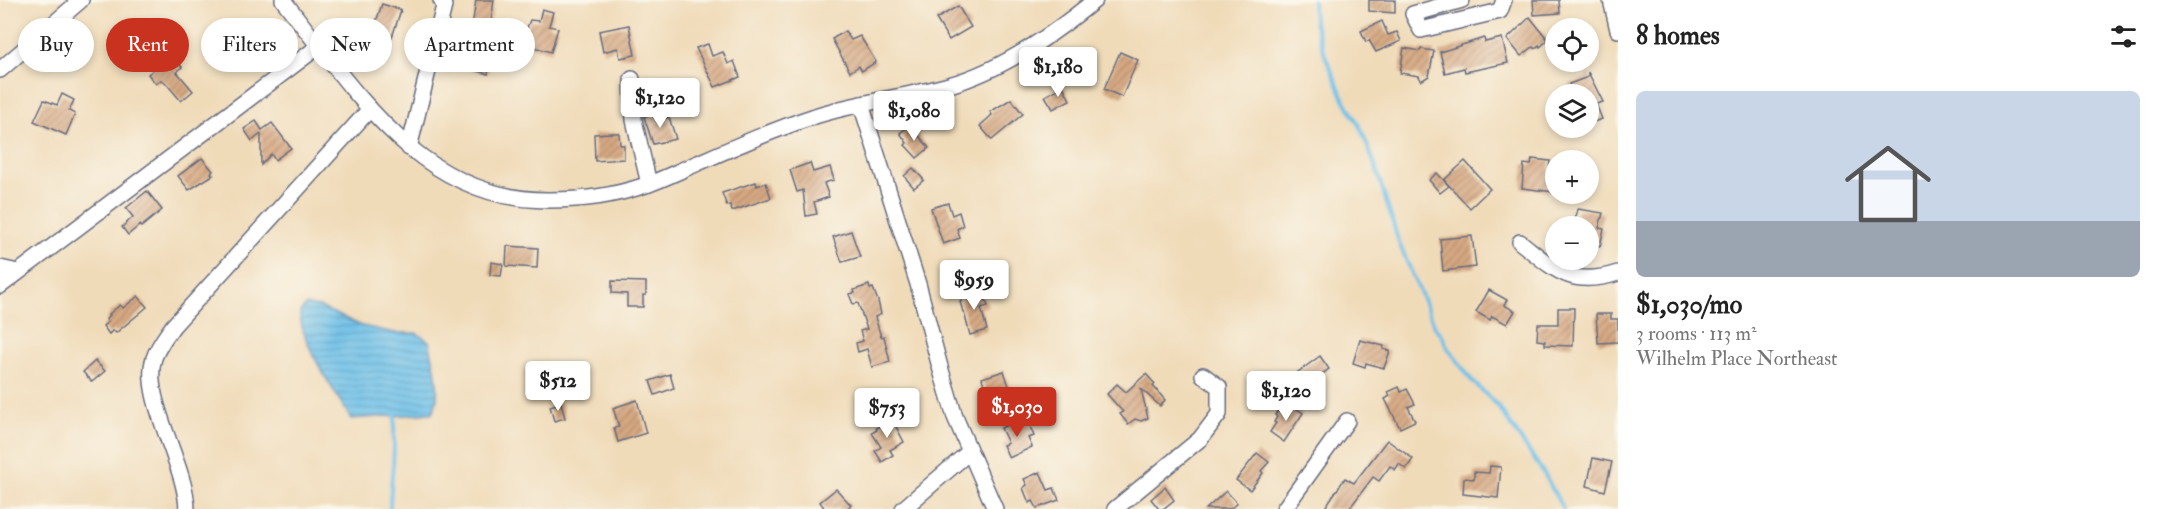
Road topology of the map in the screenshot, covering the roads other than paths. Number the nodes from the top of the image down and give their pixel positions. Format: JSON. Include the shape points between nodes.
{"nodes":[{"id":1,"x":81,"y":0,"type":"edge"},
{"id":2,"x":283,"y":0,"type":"edge"},
{"id":3,"x":441,"y":0,"type":"edge"},
{"id":4,"x":1095,"y":0,"type":"edge"},
{"id":5,"x":1462,"y":0,"type":"edge"},
{"id":6,"x":1504,"y":0,"type":"edge"},
{"id":7,"x":1611,"y":0,"type":"edge"},
{"id":8,"x":1445,"y":2,"type":"edge"},
{"id":9,"x":1618,"y":30,"type":"edge"},
{"id":10,"x":310,"y":34,"type":"edge"},
{"id":11,"x":310,"y":53,"type":"edge"},
{"id":12,"x":0,"y":70,"type":"edge"},
{"id":13,"x":340,"y":72,"type":"edge"},
{"id":14,"x":632,"y":79,"type":"dead end"},
{"id":15,"x":861,"y":104,"type":"junction"},
{"id":16,"x":370,"y":109,"type":"junction"},
{"id":17,"x":409,"y":148,"type":"junction"},
{"id":18,"x":649,"y":184,"type":"junction"},
{"id":19,"x":1520,"y":242,"type":"dead end"},
{"id":20,"x":0,"y":268,"type":"edge"},
{"id":21,"x":18,"y":272,"type":"junction"},
{"id":22,"x":1618,"y":273,"type":"edge"},
{"id":23,"x":0,"y":286,"type":"edge"},
{"id":24,"x":1203,"y":375,"type":"dead end"},
{"id":25,"x":1347,"y":421,"type":"dead end"},
{"id":26,"x":969,"y":452,"type":"junction"},
{"id":27,"x":187,"y":509,"type":"edge"},
{"id":28,"x":903,"y":509,"type":"edge"},
{"id":29,"x":995,"y":509,"type":"edge"},
{"id":30,"x":1115,"y":509,"type":"edge"},
{"id":31,"x":1284,"y":509,"type":"edge"}],
"edges":[{"from":1,"to":12,"type":"street"},
{"from":2,"to":10,"type":"street"},
{"from":3,"to":17,"type":"street","via":[[444,6]]},
{"from":4,"to":15,"type":"street","via":[[1069,21],[985,71],[949,85]]},
{"from":5,"to":8,"type":"street"},
{"from":6,"to":8,"type":"street","via":[[1500,11],[1420,30],[1413,14]]},
{"from":7,"to":9,"type":"street"},
{"from":11,"to":21,"type":"street"},
{"from":13,"to":16,"type":"street"},
{"from":14,"to":18,"type":"street","via":[[634,120]]},
{"from":15,"to":18,"type":"street","via":[[783,127]]},
{"from":15,"to":26,"type":"street","via":[[918,284],[939,368]]},
{"from":16,"to":17,"type":"street"},
{"from":16,"to":27,"type":"street","via":[[173,326],[153,359],[151,382],[183,483]]},
{"from":17,"to":18,"type":"street","via":[[458,181],[491,194],[526,200],[591,199]]},
{"from":19,"to":22,"type":"street","via":[[1567,276],[1588,280]]},
{"from":20,"to":21,"type":"street"},
{"from":21,"to":23,"type":"street"},
{"from":24,"to":30,"type":"street","via":[[1219,387],[1219,414],[1200,438]]},
{"from":25,"to":31,"type":"street"},
{"from":26,"to":28,"type":"street"},
{"from":26,"to":29,"type":"street"}]}
